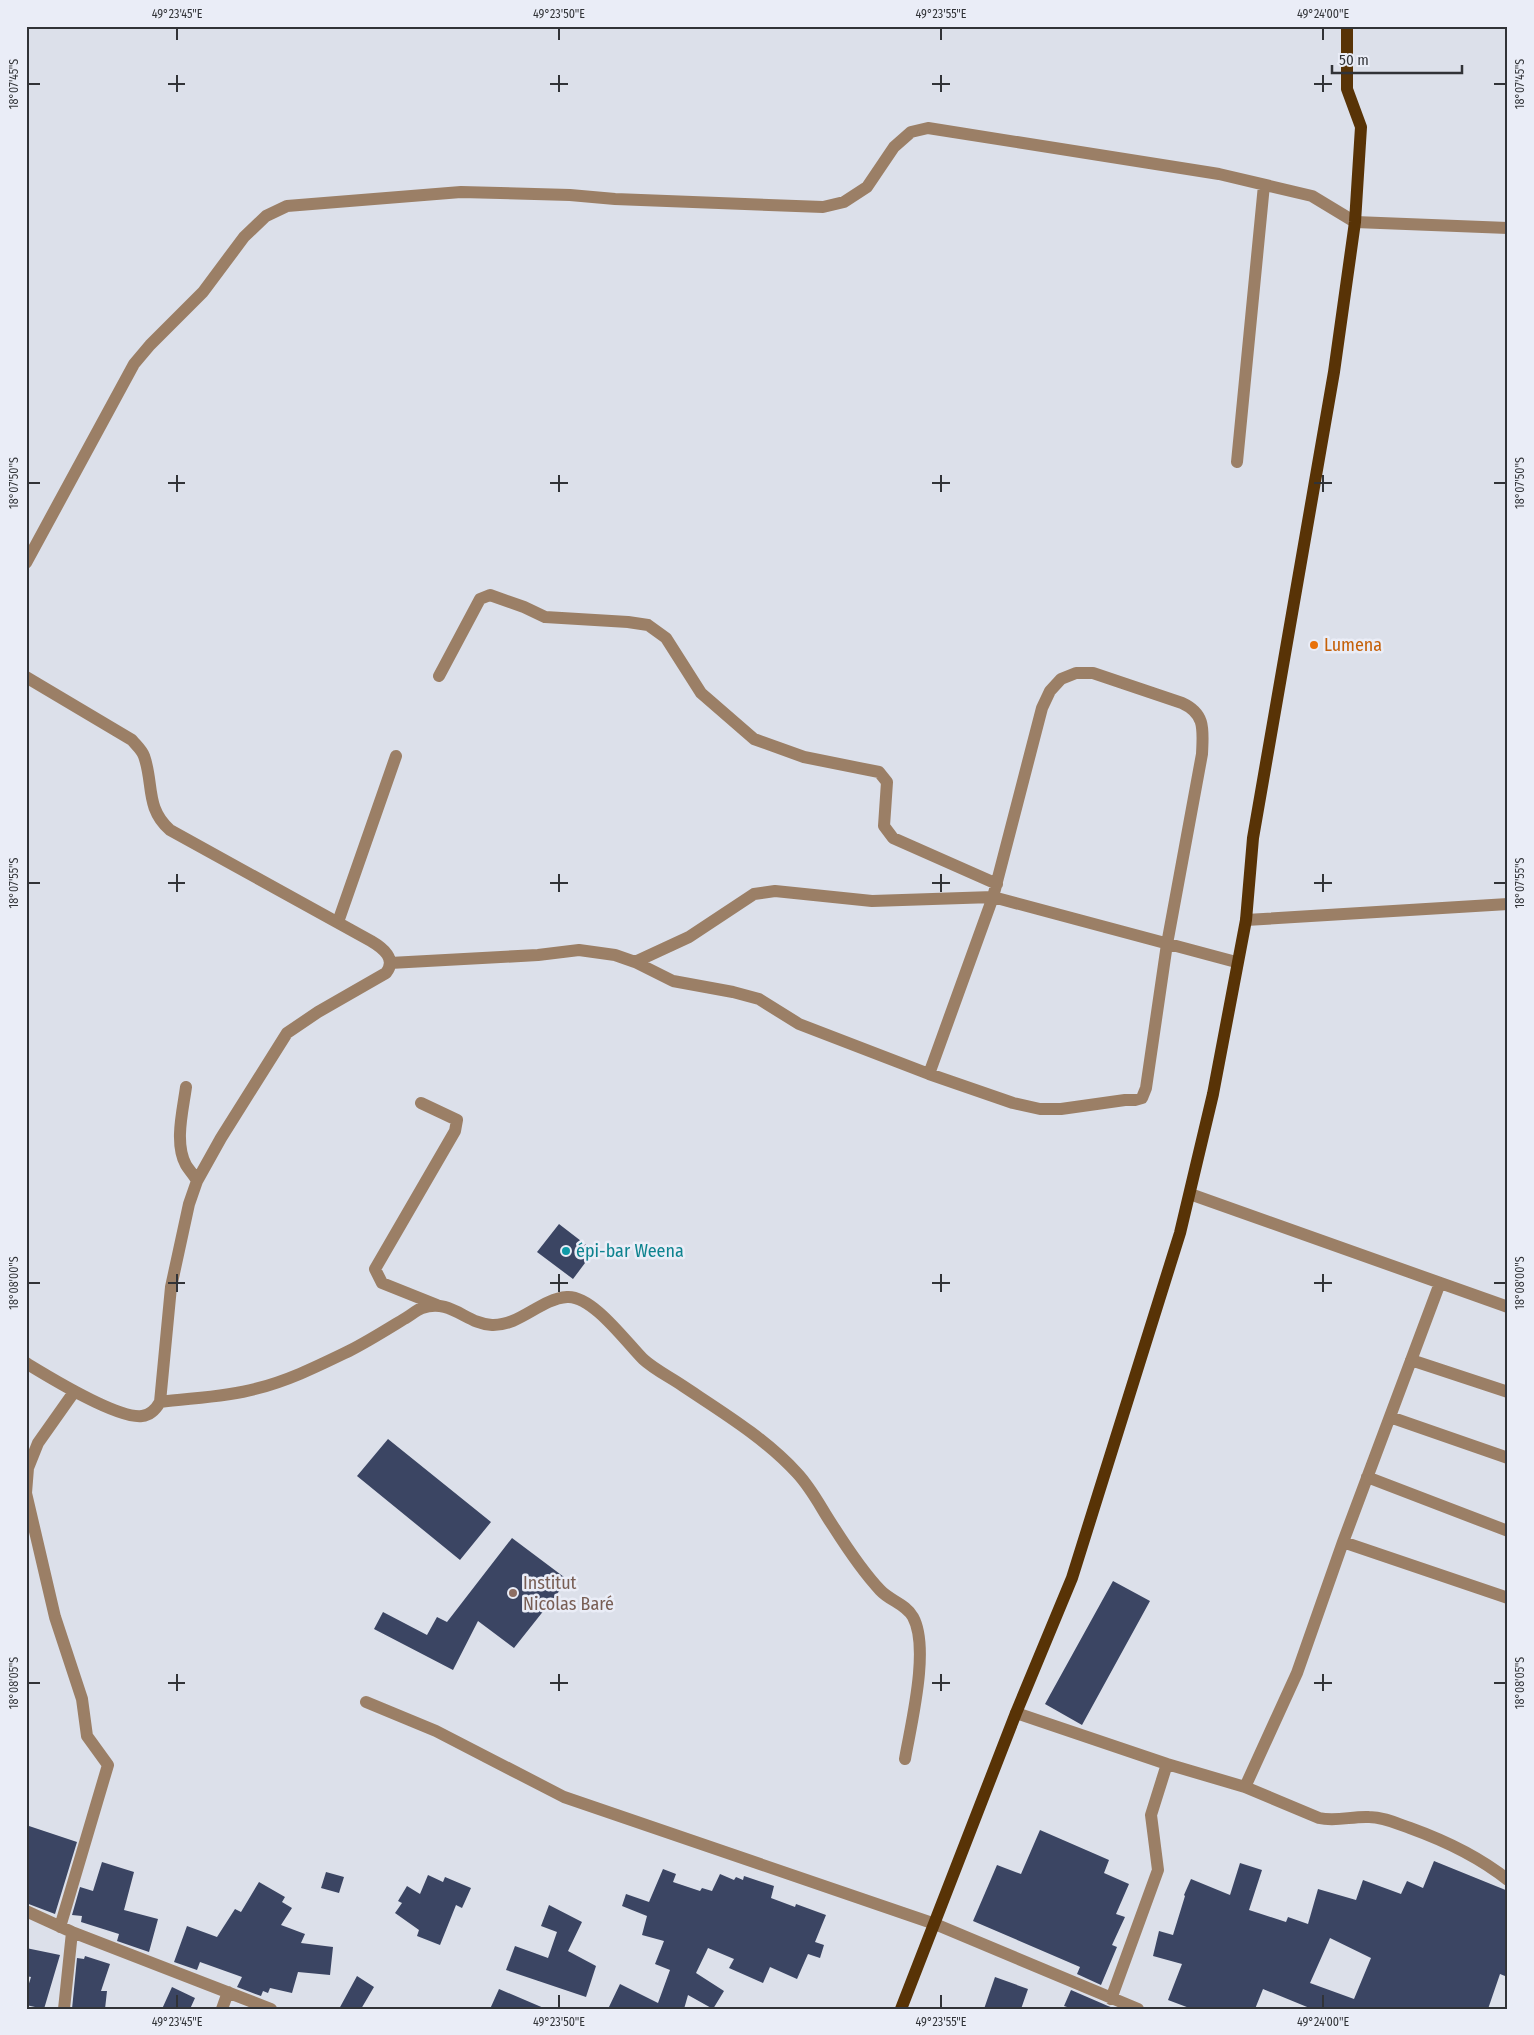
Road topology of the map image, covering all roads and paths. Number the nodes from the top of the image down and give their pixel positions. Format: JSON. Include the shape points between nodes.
{"nodes":[{"id":1,"x":1347,"y":26,"type":"edge"},
{"id":2,"x":1264,"y":185,"type":"junction"},
{"id":3,"x":1355,"y":222,"type":"junction"},
{"id":4,"x":1508,"y":228,"type":"edge"},
{"id":5,"x":1237,"y":462,"type":"dead end"},
{"id":6,"x":26,"y":563,"type":"edge"},
{"id":7,"x":439,"y":676,"type":"dead end"},
{"id":8,"x":26,"y":677,"type":"edge"},
{"id":9,"x":396,"y":756,"type":"dead end"},
{"id":10,"x":997,"y":884,"type":"junction"},
{"id":11,"x":993,"y":897,"type":"junction"},
{"id":12,"x":1508,"y":904,"type":"edge"},
{"id":13,"x":1246,"y":920,"type":"junction"},
{"id":14,"x":338,"y":922,"type":"junction"},
{"id":15,"x":1167,"y":944,"type":"junction"},
{"id":16,"x":635,"y":962,"type":"junction"},
{"id":17,"x":1236,"y":962,"type":"junction"},
{"id":18,"x":390,"y":963,"type":"junction"},
{"id":19,"x":929,"y":1074,"type":"junction"},
{"id":20,"x":186,"y":1086,"type":"dead end"},
{"id":21,"x":420,"y":1103,"type":"dead end"},
{"id":22,"x":197,"y":1181,"type":"junction"},
{"id":23,"x":1190,"y":1194,"type":"junction"},
{"id":24,"x":1440,"y":1283,"type":"junction"},
{"id":25,"x":436,"y":1305,"type":"junction"},
{"id":26,"x":1508,"y":1307,"type":"edge"},
{"id":27,"x":1411,"y":1360,"type":"junction"},
{"id":28,"x":26,"y":1363,"type":"edge"},
{"id":29,"x":74,"y":1392,"type":"junction"},
{"id":30,"x":1508,"y":1392,"type":"edge"},
{"id":31,"x":160,"y":1402,"type":"junction"},
{"id":32,"x":1390,"y":1417,"type":"junction"},
{"id":33,"x":1508,"y":1458,"type":"edge"},
{"id":34,"x":1368,"y":1477,"type":"junction"},
{"id":35,"x":1508,"y":1531,"type":"edge"},
{"id":36,"x":1343,"y":1542,"type":"junction"},
{"id":37,"x":1508,"y":1598,"type":"edge"},
{"id":38,"x":366,"y":1702,"type":"dead end"},
{"id":39,"x":1016,"y":1713,"type":"junction"},
{"id":40,"x":906,"y":1759,"type":"dead end"},
{"id":41,"x":1167,"y":1764,"type":"junction"},
{"id":42,"x":1245,"y":1787,"type":"junction"},
{"id":43,"x":1508,"y":1880,"type":"edge"},
{"id":44,"x":26,"y":1911,"type":"edge"},
{"id":45,"x":935,"y":1924,"type":"junction"},
{"id":46,"x":60,"y":1927,"type":"junction"},
{"id":47,"x":72,"y":1932,"type":"junction"},
{"id":48,"x":228,"y":1992,"type":"junction"},
{"id":49,"x":1111,"y":1999,"type":"junction"},
{"id":50,"x":64,"y":2009,"type":"edge"},
{"id":51,"x":222,"y":2009,"type":"edge"},
{"id":52,"x":271,"y":2009,"type":"edge"},
{"id":53,"x":901,"y":2009,"type":"edge"},
{"id":54,"x":1138,"y":2009,"type":"edge"}],
"edges":[{"from":1,"to":3,"type":"main road","via":[[1347,89],[1361,127]]},
{"from":2,"to":3,"type":"street","via":[[1312,196]]},
{"from":2,"to":5,"type":"street"},
{"from":2,"to":6,"type":"street","via":[[1210,172],[928,128],[911,132],[894,147],[867,187],[844,202],[823,207],[461,192],[287,206],[266,216],[244,237],[203,292],[134,364]]},
{"from":3,"to":4,"type":"street"},
{"from":3,"to":13,"type":"main road","via":[[1334,372],[1253,838]]},
{"from":7,"to":10,"type":"street","via":[[480,599],[490,595],[545,617],[648,626],[666,638],[701,693],[754,740],[804,757],[879,772],[887,782],[884,826],[893,838]]},
{"from":8,"to":14,"type":"street","via":[[132,740],[143,754],[159,820],[170,830]]},
{"from":9,"to":14,"type":"street"},
{"from":10,"to":11,"type":"street"},
{"from":10,"to":15,"type":"street","via":[[1042,708],[1050,691],[1061,679],[1076,673],[1093,673],[1182,703],[1194,708],[1201,720],[1203,737]]},
{"from":11,"to":15,"type":"street"},
{"from":11,"to":16,"type":"street","via":[[872,901],[775,891],[754,894],[689,937]]},
{"from":11,"to":19,"type":"street"},
{"from":12,"to":13,"type":"street"},
{"from":13,"to":17,"type":"main road"},
{"from":14,"to":18,"type":"street","via":[[380,947]]},
{"from":15,"to":17,"type":"street"},
{"from":15,"to":19,"type":"street","via":[[1142,1098],[1080,1108],[1040,1109]]},
{"from":16,"to":18,"type":"street","via":[[579,950]]},
{"from":16,"to":19,"type":"street","via":[[673,981],[759,999],[799,1024]]},
{"from":17,"to":23,"type":"main road"},
{"from":18,"to":22,"type":"street","via":[[386,974],[286,1033]]},
{"from":20,"to":22,"type":"street","via":[[180,1138],[185,1164]]},
{"from":21,"to":25,"type":"street","via":[[457,1120],[455,1131],[375,1269],[382,1282]]},
{"from":22,"to":31,"type":"street","via":[[171,1288]]},
{"from":23,"to":24,"type":"street"},
{"from":23,"to":39,"type":"main road","via":[[1072,1578]]},
{"from":24,"to":26,"type":"street"},
{"from":24,"to":27,"type":"street"},
{"from":25,"to":31,"type":"street","via":[[420,1309],[351,1350],[285,1380],[252,1390]]},
{"from":25,"to":40,"type":"street","via":[[492,1325],[518,1318],[566,1297],[590,1304],[646,1361],[742,1426],[798,1473],[870,1579],[885,1596],[906,1608],[913,1618],[919,1652],[918,1679]]},
{"from":27,"to":30,"type":"street"},
{"from":27,"to":32,"type":"street"},
{"from":28,"to":29,"type":"street"},
{"from":29,"to":31,"type":"street","via":[[130,1415],[148,1415]]},
{"from":29,"to":46,"type":"street","via":[[38,1444],[28,1468],[26,1493],[55,1617],[82,1699],[87,1736],[108,1765]]},
{"from":32,"to":33,"type":"street"},
{"from":32,"to":34,"type":"street"},
{"from":34,"to":35,"type":"street"},
{"from":34,"to":36,"type":"street"},
{"from":36,"to":37,"type":"street"},
{"from":36,"to":42,"type":"street","via":[[1297,1673]]},
{"from":38,"to":45,"type":"street","via":[[436,1731],[564,1798]]},
{"from":39,"to":41,"type":"street"},
{"from":39,"to":45,"type":"main road"},
{"from":41,"to":42,"type":"street"},
{"from":41,"to":49,"type":"street","via":[[1151,1815],[1158,1870]]},
{"from":42,"to":43,"type":"street","via":[[1330,1821],[1369,1817],[1442,1840],[1479,1859]]},
{"from":44,"to":46,"type":"street"},
{"from":45,"to":49,"type":"street"},
{"from":45,"to":53,"type":"main road"},
{"from":46,"to":47,"type":"street"},
{"from":47,"to":48,"type":"street"},
{"from":47,"to":50,"type":"street"},
{"from":48,"to":51,"type":"street"},
{"from":48,"to":52,"type":"street"},
{"from":49,"to":54,"type":"street"}]}
